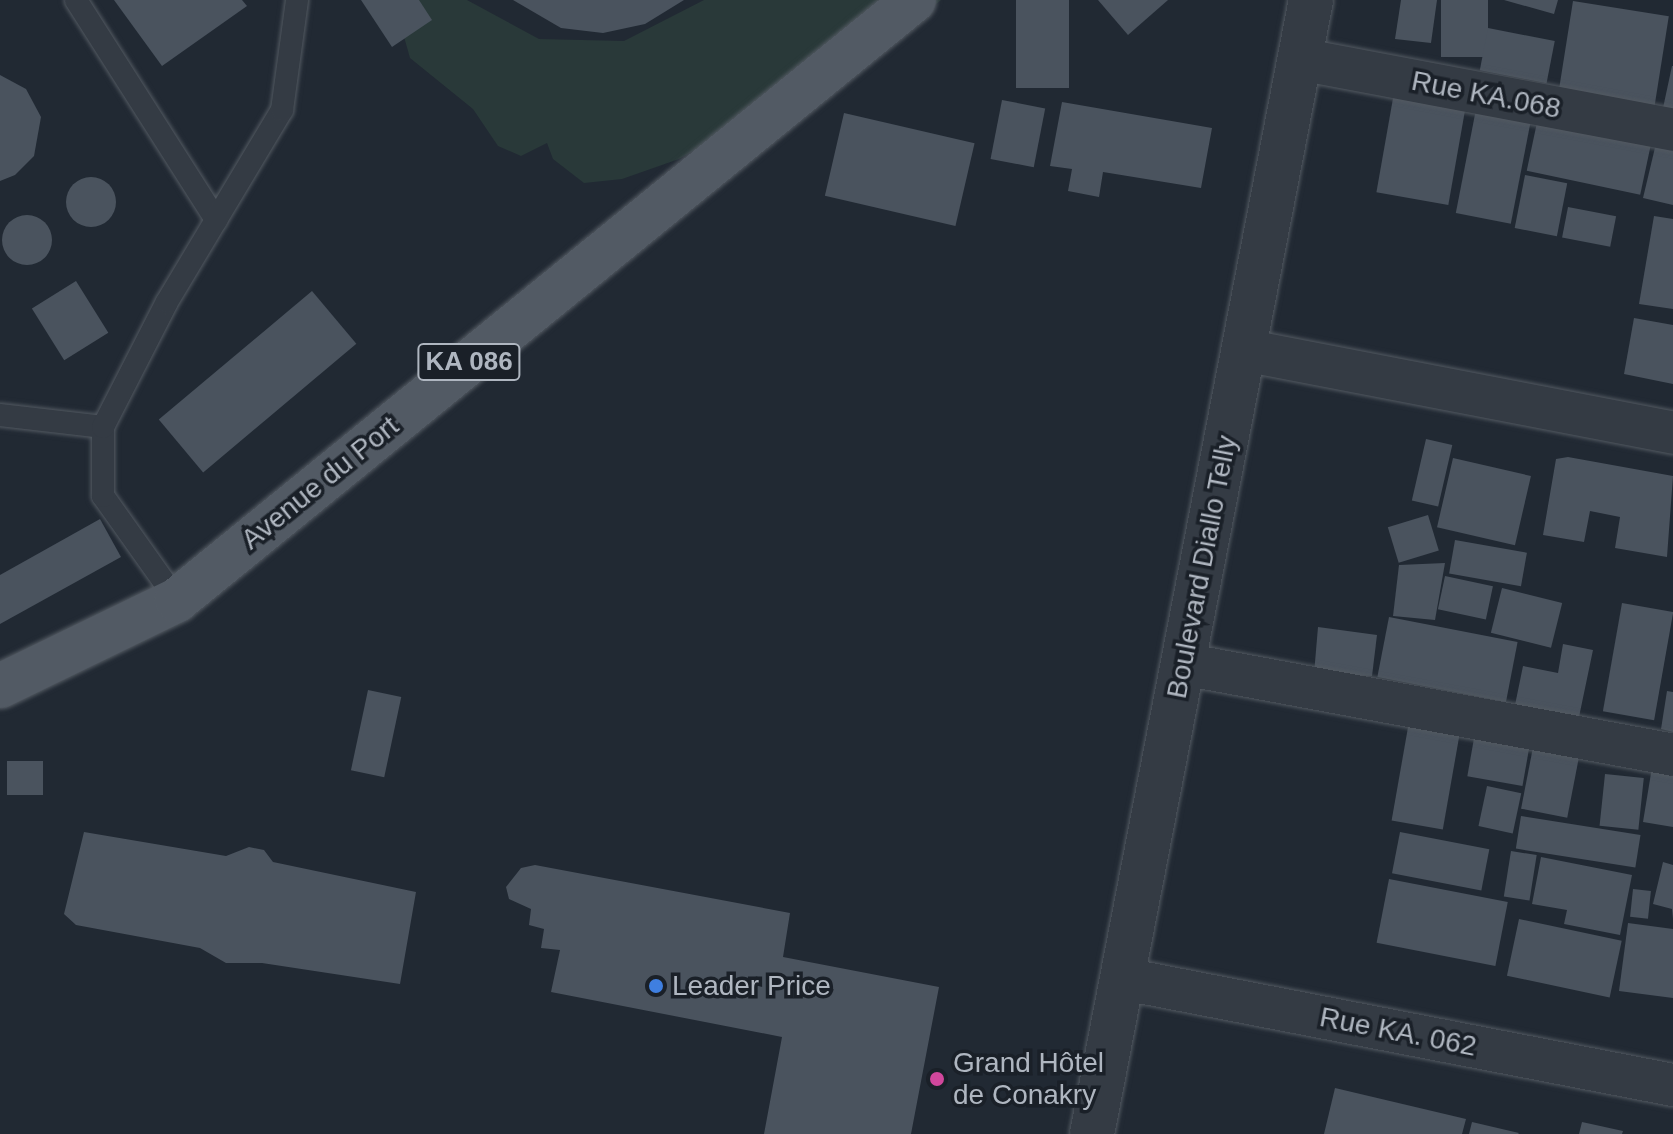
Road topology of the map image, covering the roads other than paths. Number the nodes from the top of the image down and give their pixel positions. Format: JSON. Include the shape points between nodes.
{"nodes":[{"id":1,"x":76,"y":0,"type":"edge"},
{"id":2,"x":297,"y":0,"type":"edge"},
{"id":3,"x":914,"y":0,"type":"edge"},
{"id":4,"x":1311,"y":0,"type":"edge"},
{"id":5,"x":1299,"y":59,"type":"junction"},
{"id":6,"x":1673,"y":130,"type":"edge"},
{"id":7,"x":216,"y":220,"type":"junction"},
{"id":8,"x":1244,"y":350,"type":"junction"},
{"id":9,"x":0,"y":415,"type":"edge"},
{"id":10,"x":103,"y":427,"type":"junction"},
{"id":11,"x":1673,"y":433,"type":"edge"},
{"id":12,"x":177,"y":600,"type":"junction"},
{"id":13,"x":1183,"y":664,"type":"junction"},
{"id":14,"x":0,"y":686,"type":"edge"},
{"id":15,"x":1673,"y":755,"type":"edge"},
{"id":16,"x":1124,"y":979,"type":"junction"},
{"id":17,"x":1673,"y":1085,"type":"edge"},
{"id":18,"x":1092,"y":1134,"type":"edge"}],
"edges":[{"from":1,"to":7,"type":"lane"},
{"from":2,"to":7,"type":"lane","via":[[282,110]]},
{"from":3,"to":12,"type":"main road","name":"Avenue du Port","number":"KA 086"},
{"from":4,"to":5,"type":"street","name":"Boulevard Diallo Telly"},
{"from":5,"to":6,"type":"street","name":"Rue KA.068"},
{"from":5,"to":8,"type":"street","name":"Boulevard Diallo Telly"},
{"from":7,"to":10,"type":"lane"},
{"from":8,"to":11,"type":"street"},
{"from":8,"to":13,"type":"street","name":"Boulevard Diallo Telly"},
{"from":9,"to":10,"type":"lane"},
{"from":10,"to":12,"type":"lane","via":[[103,496]]},
{"from":12,"to":14,"type":"main road","name":"Avenue du Port","number":"KA 086"},
{"from":13,"to":15,"type":"street"},
{"from":13,"to":16,"type":"street","name":"Boulevard Diallo Telly"},
{"from":16,"to":17,"type":"street","name":"Rue KA. 062"},
{"from":16,"to":18,"type":"street","name":"Boulevard Diallo Telly"}]}
